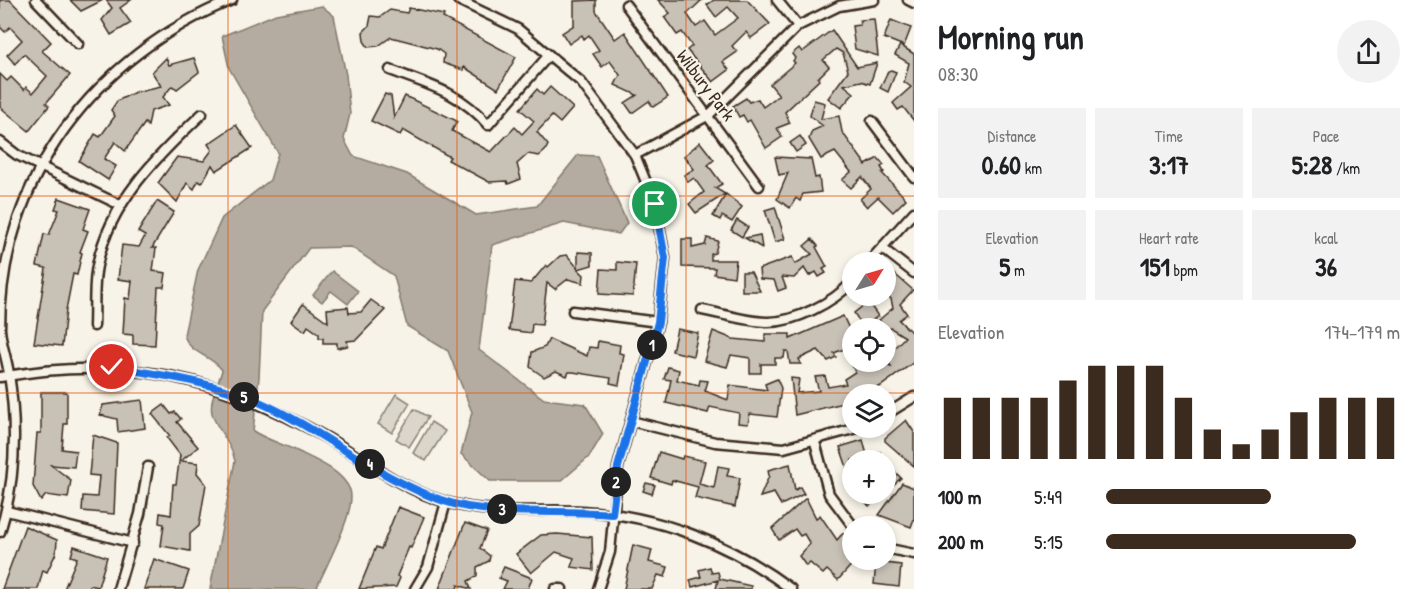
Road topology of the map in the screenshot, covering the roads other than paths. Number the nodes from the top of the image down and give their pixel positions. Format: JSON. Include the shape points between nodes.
{"nodes":[{"id":1,"x":36,"y":0,"type":"edge"},
{"id":2,"x":232,"y":0,"type":"edge"},
{"id":3,"x":458,"y":0,"type":"edge"},
{"id":4,"x":777,"y":0,"type":"edge"},
{"id":5,"x":874,"y":0,"type":"edge"},
{"id":6,"x":908,"y":0,"type":"edge"},
{"id":7,"x":914,"y":3,"type":"edge"},
{"id":8,"x":626,"y":5,"type":"dead end"},
{"id":9,"x":798,"y":26,"type":"junction"},
{"id":10,"x":78,"y":44,"type":"dead end"},
{"id":11,"x":549,"y":55,"type":"junction"},
{"id":12,"x":390,"y":70,"type":"dead end"},
{"id":13,"x":202,"y":114,"type":"dead end"},
{"id":14,"x":709,"y":115,"type":"junction"},
{"id":15,"x":872,"y":121,"type":"dead end"},
{"id":16,"x":0,"y":142,"type":"edge"},
{"id":17,"x":635,"y":155,"type":"junction"},
{"id":18,"x":42,"y":167,"type":"junction"},
{"id":19,"x":914,"y":177,"type":"edge"},
{"id":20,"x":759,"y":186,"type":"dead end"},
{"id":21,"x":120,"y":206,"type":"junction"},
{"id":22,"x":914,"y":212,"type":"edge"},
{"id":23,"x":882,"y":248,"type":"junction"},
{"id":24,"x":878,"y":252,"type":"edge"},
{"id":25,"x":914,"y":273,"type":"edge"},
{"id":26,"x":842,"y":293,"type":"edge"},
{"id":27,"x":702,"y":310,"type":"dead end"},
{"id":28,"x":573,"y":311,"type":"dead end"},
{"id":29,"x":658,"y":322,"type":"junction"},
{"id":30,"x":94,"y":326,"type":"dead end"},
{"id":31,"x":5,"y":376,"type":"edge"},
{"id":32,"x":914,"y":398,"type":"edge"},
{"id":33,"x":896,"y":409,"type":"edge"},
{"id":34,"x":631,"y":421,"type":"junction"},
{"id":35,"x":842,"y":433,"type":"edge"},
{"id":36,"x":815,"y":442,"type":"junction"},
{"id":37,"x":148,"y":467,"type":"dead end"},
{"id":38,"x":446,"y":502,"type":"junction"},
{"id":39,"x":7,"y":511,"type":"junction"},
{"id":40,"x":612,"y":514,"type":"junction"},
{"id":41,"x":846,"y":516,"type":"edge"},
{"id":42,"x":0,"y":532,"type":"edge"},
{"id":43,"x":133,"y":543,"type":"junction"},
{"id":44,"x":896,"y":550,"type":"edge"},
{"id":45,"x":914,"y":554,"type":"edge"},
{"id":46,"x":118,"y":589,"type":"edge"},
{"id":47,"x":415,"y":589,"type":"edge"},
{"id":48,"x":555,"y":589,"type":"edge"},
{"id":49,"x":562,"y":589,"type":"edge"},
{"id":50,"x":598,"y":589,"type":"edge"},
{"id":51,"x":791,"y":589,"type":"edge"}],
"edges":[{"from":1,"to":10,"type":"street"},
{"from":2,"to":18,"type":"street","via":[[176,26],[113,72],[63,129]]},
{"from":3,"to":11,"type":"street","via":[[518,29]]},
{"from":4,"to":9,"type":"street"},
{"from":5,"to":9,"type":"street","via":[[839,6]]},
{"from":6,"to":7,"type":"street"},
{"from":8,"to":14,"type":"street","name":"Wilbury Park"},
{"from":9,"to":14,"type":"street"},
{"from":11,"to":12,"type":"street","via":[[488,125],[472,106],[453,94]]},
{"from":11,"to":17,"type":"street","via":[[581,82]]},
{"from":13,"to":21,"type":"street","via":[[157,157]]},
{"from":14,"to":17,"type":"street"},
{"from":14,"to":20,"type":"street","name":"Wilbury Park"},
{"from":15,"to":19,"type":"street"},
{"from":16,"to":18,"type":"street"},
{"from":17,"to":29,"type":"street","via":[[655,204],[665,258]]},
{"from":18,"to":21,"type":"street"},
{"from":18,"to":31,"type":"street","via":[[18,216],[2,277],[0,332]]},
{"from":21,"to":30,"type":"street","via":[[97,267]]},
{"from":22,"to":23,"type":"street"},
{"from":23,"to":24,"type":"street"},
{"from":23,"to":25,"type":"street"},
{"from":26,"to":27,"type":"street","via":[[813,311],[768,322]]},
{"from":28,"to":29,"type":"street"},
{"from":29,"to":34,"type":"street"},
{"from":31,"to":38,"type":"street","via":[[112,367],[208,384],[259,403],[406,485]]},
{"from":31,"to":39,"type":"street","via":[[15,461]]},
{"from":32,"to":33,"type":"street"},
{"from":34,"to":36,"type":"street","via":[[751,447],[784,448]]},
{"from":34,"to":40,"type":"street","via":[[618,467]]},
{"from":35,"to":36,"type":"street"},
{"from":36,"to":41,"type":"street","via":[[829,494]]},
{"from":37,"to":43,"type":"street"},
{"from":38,"to":40,"type":"street","via":[[482,509]]},
{"from":38,"to":47,"type":"street","via":[[428,567]]},
{"from":39,"to":42,"type":"street"},
{"from":39,"to":43,"type":"street"},
{"from":40,"to":50,"type":"street","via":[[610,552]]},
{"from":40,"to":51,"type":"street","via":[[680,530],[729,549]]},
{"from":43,"to":46,"type":"street"},
{"from":44,"to":45,"type":"street"},
{"from":48,"to":49,"type":"street"}]}
